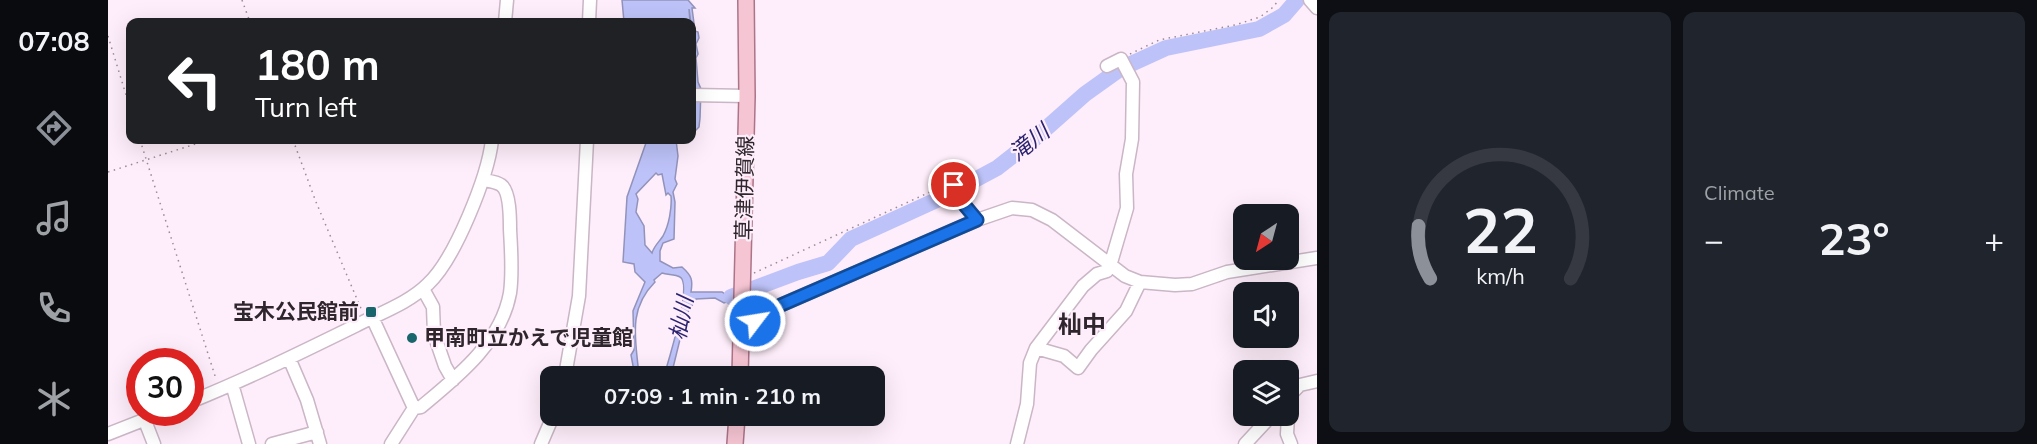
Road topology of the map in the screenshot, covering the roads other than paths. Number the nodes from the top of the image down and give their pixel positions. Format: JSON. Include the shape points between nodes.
{"nodes":[{"id":1,"x":507,"y":0,"type":"edge"},
{"id":2,"x":590,"y":0,"type":"edge"},
{"id":3,"x":746,"y":0,"type":"edge"},
{"id":4,"x":505,"y":18,"type":"edge"},
{"id":5,"x":589,"y":18,"type":"edge"},
{"id":6,"x":1107,"y":66,"type":"dead end"},
{"id":7,"x":696,"y":95,"type":"edge"},
{"id":8,"x":747,"y":96,"type":"junction"},
{"id":9,"x":491,"y":144,"type":"edge"},
{"id":10,"x":587,"y":144,"type":"edge"},
{"id":11,"x":484,"y":180,"type":"junction"},
{"id":12,"x":953,"y":183,"type":"road end"},
{"id":13,"x":977,"y":220,"type":"junction"},
{"id":14,"x":1317,"y":258,"type":"edge"},
{"id":15,"x":1110,"y":266,"type":"junction"},
{"id":16,"x":1140,"y":282,"type":"junction"},
{"id":17,"x":423,"y":289,"type":"junction"},
{"id":18,"x":368,"y":319,"type":"junction"},
{"id":19,"x":742,"y":332,"type":"junction"},
{"id":20,"x":1036,"y":348,"type":"junction"},
{"id":21,"x":289,"y":358,"type":"junction"},
{"id":22,"x":567,"y":366,"type":"edge"},
{"id":23,"x":740,"y":366,"type":"edge"},
{"id":24,"x":453,"y":380,"type":"junction"},
{"id":25,"x":1317,"y":381,"type":"edge"},
{"id":26,"x":1299,"y":386,"type":"edge"},
{"id":27,"x":234,"y":391,"type":"dead end"},
{"id":28,"x":204,"y":397,"type":"edge"},
{"id":29,"x":414,"y":408,"type":"junction"},
{"id":30,"x":129,"y":426,"type":"edge"},
{"id":31,"x":147,"y":426,"type":"dead end"},
{"id":32,"x":549,"y":426,"type":"edge"},
{"id":33,"x":736,"y":426,"type":"edge"},
{"id":34,"x":1262,"y":426,"type":"edge"},
{"id":35,"x":1287,"y":426,"type":"edge"},
{"id":36,"x":108,"y":434,"type":"edge"},
{"id":37,"x":318,"y":438,"type":"edge"},
{"id":38,"x":154,"y":444,"type":"edge"},
{"id":39,"x":249,"y":444,"type":"edge"},
{"id":40,"x":272,"y":444,"type":"edge"},
{"id":41,"x":391,"y":444,"type":"edge"},
{"id":42,"x":542,"y":444,"type":"edge"},
{"id":43,"x":735,"y":444,"type":"edge"},
{"id":44,"x":1017,"y":444,"type":"edge"},
{"id":45,"x":1245,"y":444,"type":"edge"},
{"id":46,"x":1290,"y":444,"type":"edge"}],
"edges":[{"from":1,"to":4,"type":"street"},
{"from":2,"to":5,"type":"street"},
{"from":3,"to":8,"type":"main road","name":"草津伊賀線"},
{"from":6,"to":15,"type":"street","via":[[1122,60],[1132,78],[1127,208]]},
{"from":7,"to":8,"type":"street"},
{"from":8,"to":19,"type":"main road","name":"草津伊賀線"},
{"from":9,"to":11,"type":"street"},
{"from":10,"to":22,"type":"street","via":[[579,297]]},
{"from":11,"to":17,"type":"street","via":[[446,261]]},
{"from":11,"to":24,"type":"street","via":[[502,185],[506,191],[512,254],[510,293],[492,336]]},
{"from":12,"to":13,"type":"street"},
{"from":13,"to":15,"type":"street","via":[[1011,208],[1032,210],[1070,232]]},
{"from":13,"to":19,"type":"street","via":[[781,305]]},
{"from":14,"to":16,"type":"street","via":[[1227,272],[1192,284]]},
{"from":15,"to":16,"type":"street"},
{"from":15,"to":20,"type":"street","via":[[1083,286]]},
{"from":16,"to":20,"type":"street","via":[[1126,312],[1078,368],[1064,356]]},
{"from":17,"to":18,"type":"street"},
{"from":17,"to":24,"type":"street","via":[[433,308],[434,334]]},
{"from":18,"to":21,"type":"street"},
{"from":18,"to":29,"type":"street"},
{"from":19,"to":23,"type":"main road","name":"草津伊賀線"},
{"from":20,"to":44,"type":"street"},
{"from":21,"to":28,"type":"street"},
{"from":21,"to":37,"type":"street"},
{"from":24,"to":29,"type":"street","via":[[421,407]]},
{"from":25,"to":26,"type":"street"},
{"from":27,"to":39,"type":"street"},
{"from":29,"to":41,"type":"street"},
{"from":30,"to":36,"type":"street"},
{"from":31,"to":38,"type":"street"},
{"from":32,"to":42,"type":"street"},
{"from":33,"to":43,"type":"main road"},
{"from":34,"to":45,"type":"street"},
{"from":35,"to":46,"type":"street"},
{"from":37,"to":40,"type":"street"}]}
